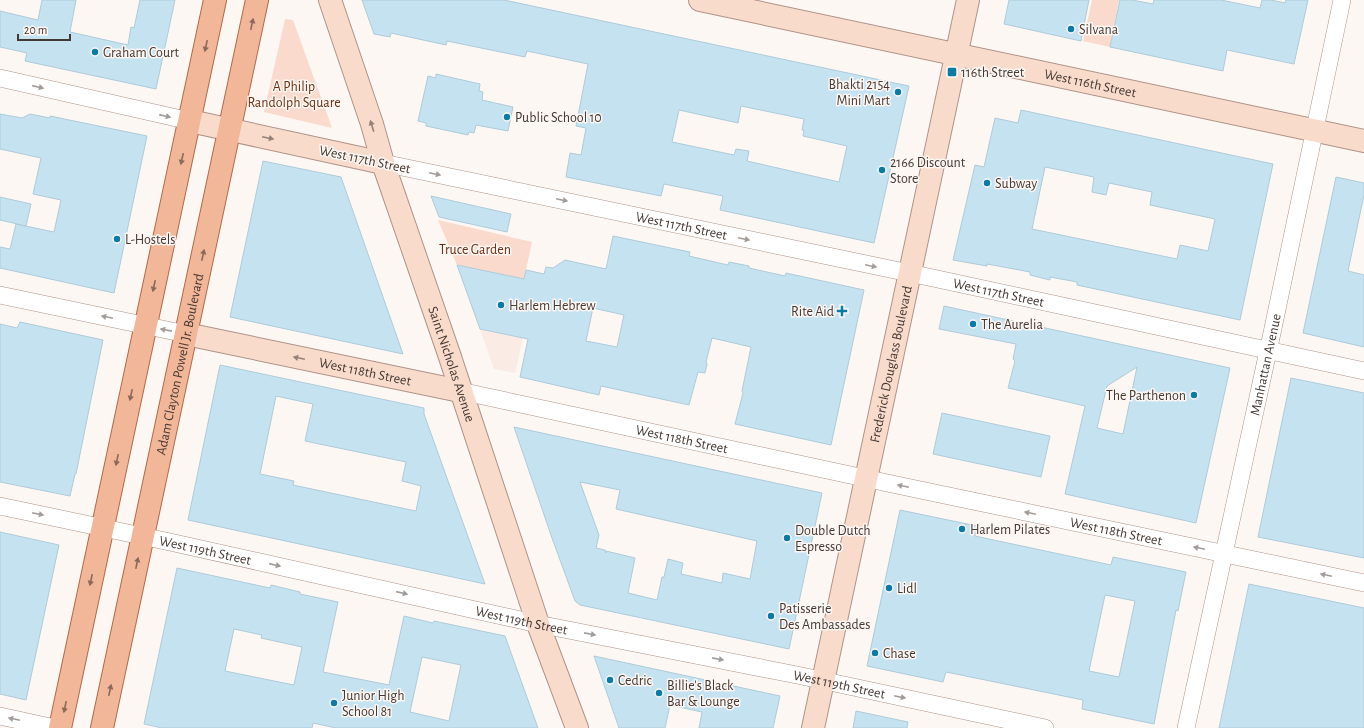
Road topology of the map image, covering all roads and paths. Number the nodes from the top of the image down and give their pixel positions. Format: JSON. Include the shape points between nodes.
{"nodes":[{"id":1,"x":216,"y":0,"type":"edge"},
{"id":2,"x":257,"y":0,"type":"edge"},
{"id":3,"x":330,"y":0,"type":"edge"},
{"id":4,"x":700,"y":0,"type":"edge"},
{"id":5,"x":968,"y":0,"type":"edge"},
{"id":6,"x":1342,"y":0,"type":"edge"},
{"id":7,"x":956,"y":54,"type":"junction"},
{"id":8,"x":0,"y":78,"type":"edge"},
{"id":9,"x":190,"y":121,"type":"junction"},
{"id":10,"x":230,"y":130,"type":"junction"},
{"id":11,"x":1314,"y":130,"type":"junction"},
{"id":12,"x":1364,"y":141,"type":"edge"},
{"id":13,"x":383,"y":163,"type":"junction"},
{"id":14,"x":909,"y":273,"type":"junction"},
{"id":15,"x":0,"y":295,"type":"edge"},
{"id":16,"x":146,"y":326,"type":"junction"},
{"id":17,"x":186,"y":334,"type":"junction"},
{"id":18,"x":1268,"y":350,"type":"junction"},
{"id":19,"x":1364,"y":371,"type":"edge"},
{"id":20,"x":460,"y":391,"type":"junction"},
{"id":21,"x":865,"y":478,"type":"junction"},
{"id":22,"x":0,"y":506,"type":"edge"},
{"id":23,"x":102,"y":528,"type":"junction"},
{"id":24,"x":143,"y":536,"type":"junction"},
{"id":25,"x":1224,"y":553,"type":"junction"},
{"id":26,"x":1364,"y":583,"type":"edge"},
{"id":27,"x":538,"y":624,"type":"junction"},
{"id":28,"x":823,"y":680,"type":"junction"},
{"id":29,"x":0,"y":716,"type":"edge"},
{"id":30,"x":55,"y":728,"type":"edge"},
{"id":31,"x":60,"y":728,"type":"edge"},
{"id":32,"x":102,"y":728,"type":"edge"},
{"id":33,"x":577,"y":728,"type":"edge"},
{"id":34,"x":813,"y":728,"type":"edge"},
{"id":35,"x":1045,"y":728,"type":"edge"},
{"id":36,"x":1186,"y":728,"type":"edge"}],
"edges":[{"from":1,"to":9,"type":"main road","one_way":true},
{"from":10,"to":2,"type":"main road","name":"Adam Clayton Powell Jr. Boulevard","one_way":true},
{"from":13,"to":3,"type":"main road","name":"Saint Nicholas Avenue","one_way":true},
{"from":4,"to":7,"type":"main road","name":"West 116th Street"},
{"from":5,"to":7,"type":"main road","name":"Frederick Douglass Boulevard"},
{"from":6,"to":11,"type":"street","name":"Manhattan Avenue"},
{"from":7,"to":11,"type":"main road","name":"West 116th Street"},
{"from":7,"to":14,"type":"main road","name":"Frederick Douglass Boulevard"},
{"from":8,"to":9,"type":"street","name":"West 117th Street","one_way":true},
{"from":9,"to":10,"type":"main road","name":"West 117th Street"},
{"from":9,"to":16,"type":"main road","one_way":true},
{"from":10,"to":13,"type":"main road","name":"West 117th Street","one_way":true},
{"from":17,"to":10,"type":"main road","name":"Adam Clayton Powell Jr. Boulevard","one_way":true},
{"from":11,"to":12,"type":"main road","name":"West 116th Street"},
{"from":11,"to":18,"type":"street","name":"Manhattan Avenue"},
{"from":13,"to":14,"type":"street","name":"West 117th Street","one_way":true},
{"from":13,"to":20,"type":"main road","name":"Saint Nicholas Avenue"},
{"from":14,"to":18,"type":"street","name":"West 117th Street"},
{"from":14,"to":21,"type":"main road","name":"Frederick Douglass Boulevard"},
{"from":16,"to":15,"type":"street","name":"West 118th Street","one_way":true},
{"from":17,"to":16,"type":"street","name":"West 118th Street","one_way":true},
{"from":16,"to":23,"type":"main road","one_way":true},
{"from":20,"to":17,"type":"main road","name":"West 118th Street","one_way":true},
{"from":17,"to":24,"type":"main road","name":"Adam Clayton Powell Jr. Boulevard"},
{"from":18,"to":19,"type":"street","name":"West 117th Street"},
{"from":18,"to":25,"type":"street","name":"Manhattan Avenue"},
{"from":20,"to":21,"type":"street","name":"West 118th Street"},
{"from":20,"to":27,"type":"main road","name":"Saint Nicholas Avenue"},
{"from":25,"to":21,"type":"street","name":"West 118th Street","one_way":true},
{"from":21,"to":28,"type":"main road","name":"Frederick Douglass Boulevard"},
{"from":22,"to":23,"type":"street","name":"West 119th Street","one_way":true},
{"from":23,"to":24,"type":"street","name":"West 119th Street"},
{"from":23,"to":31,"type":"main road","one_way":true},
{"from":24,"to":27,"type":"street","name":"West 119th Street","one_way":true},
{"from":32,"to":24,"type":"main road","name":"Adam Clayton Powell Jr. Boulevard","one_way":true},
{"from":26,"to":25,"type":"street","name":"West 118th Street","one_way":true},
{"from":25,"to":36,"type":"street","name":"Manhattan Avenue"},
{"from":27,"to":28,"type":"street","name":"West 119th Street","one_way":true},
{"from":27,"to":33,"type":"main road","name":"Saint Nicholas Avenue"},
{"from":28,"to":34,"type":"main road","name":"Frederick Douglass Boulevard"},
{"from":28,"to":35,"type":"street","name":"West 119th Street","one_way":true},
{"from":30,"to":29,"type":"street","one_way":true}]}
